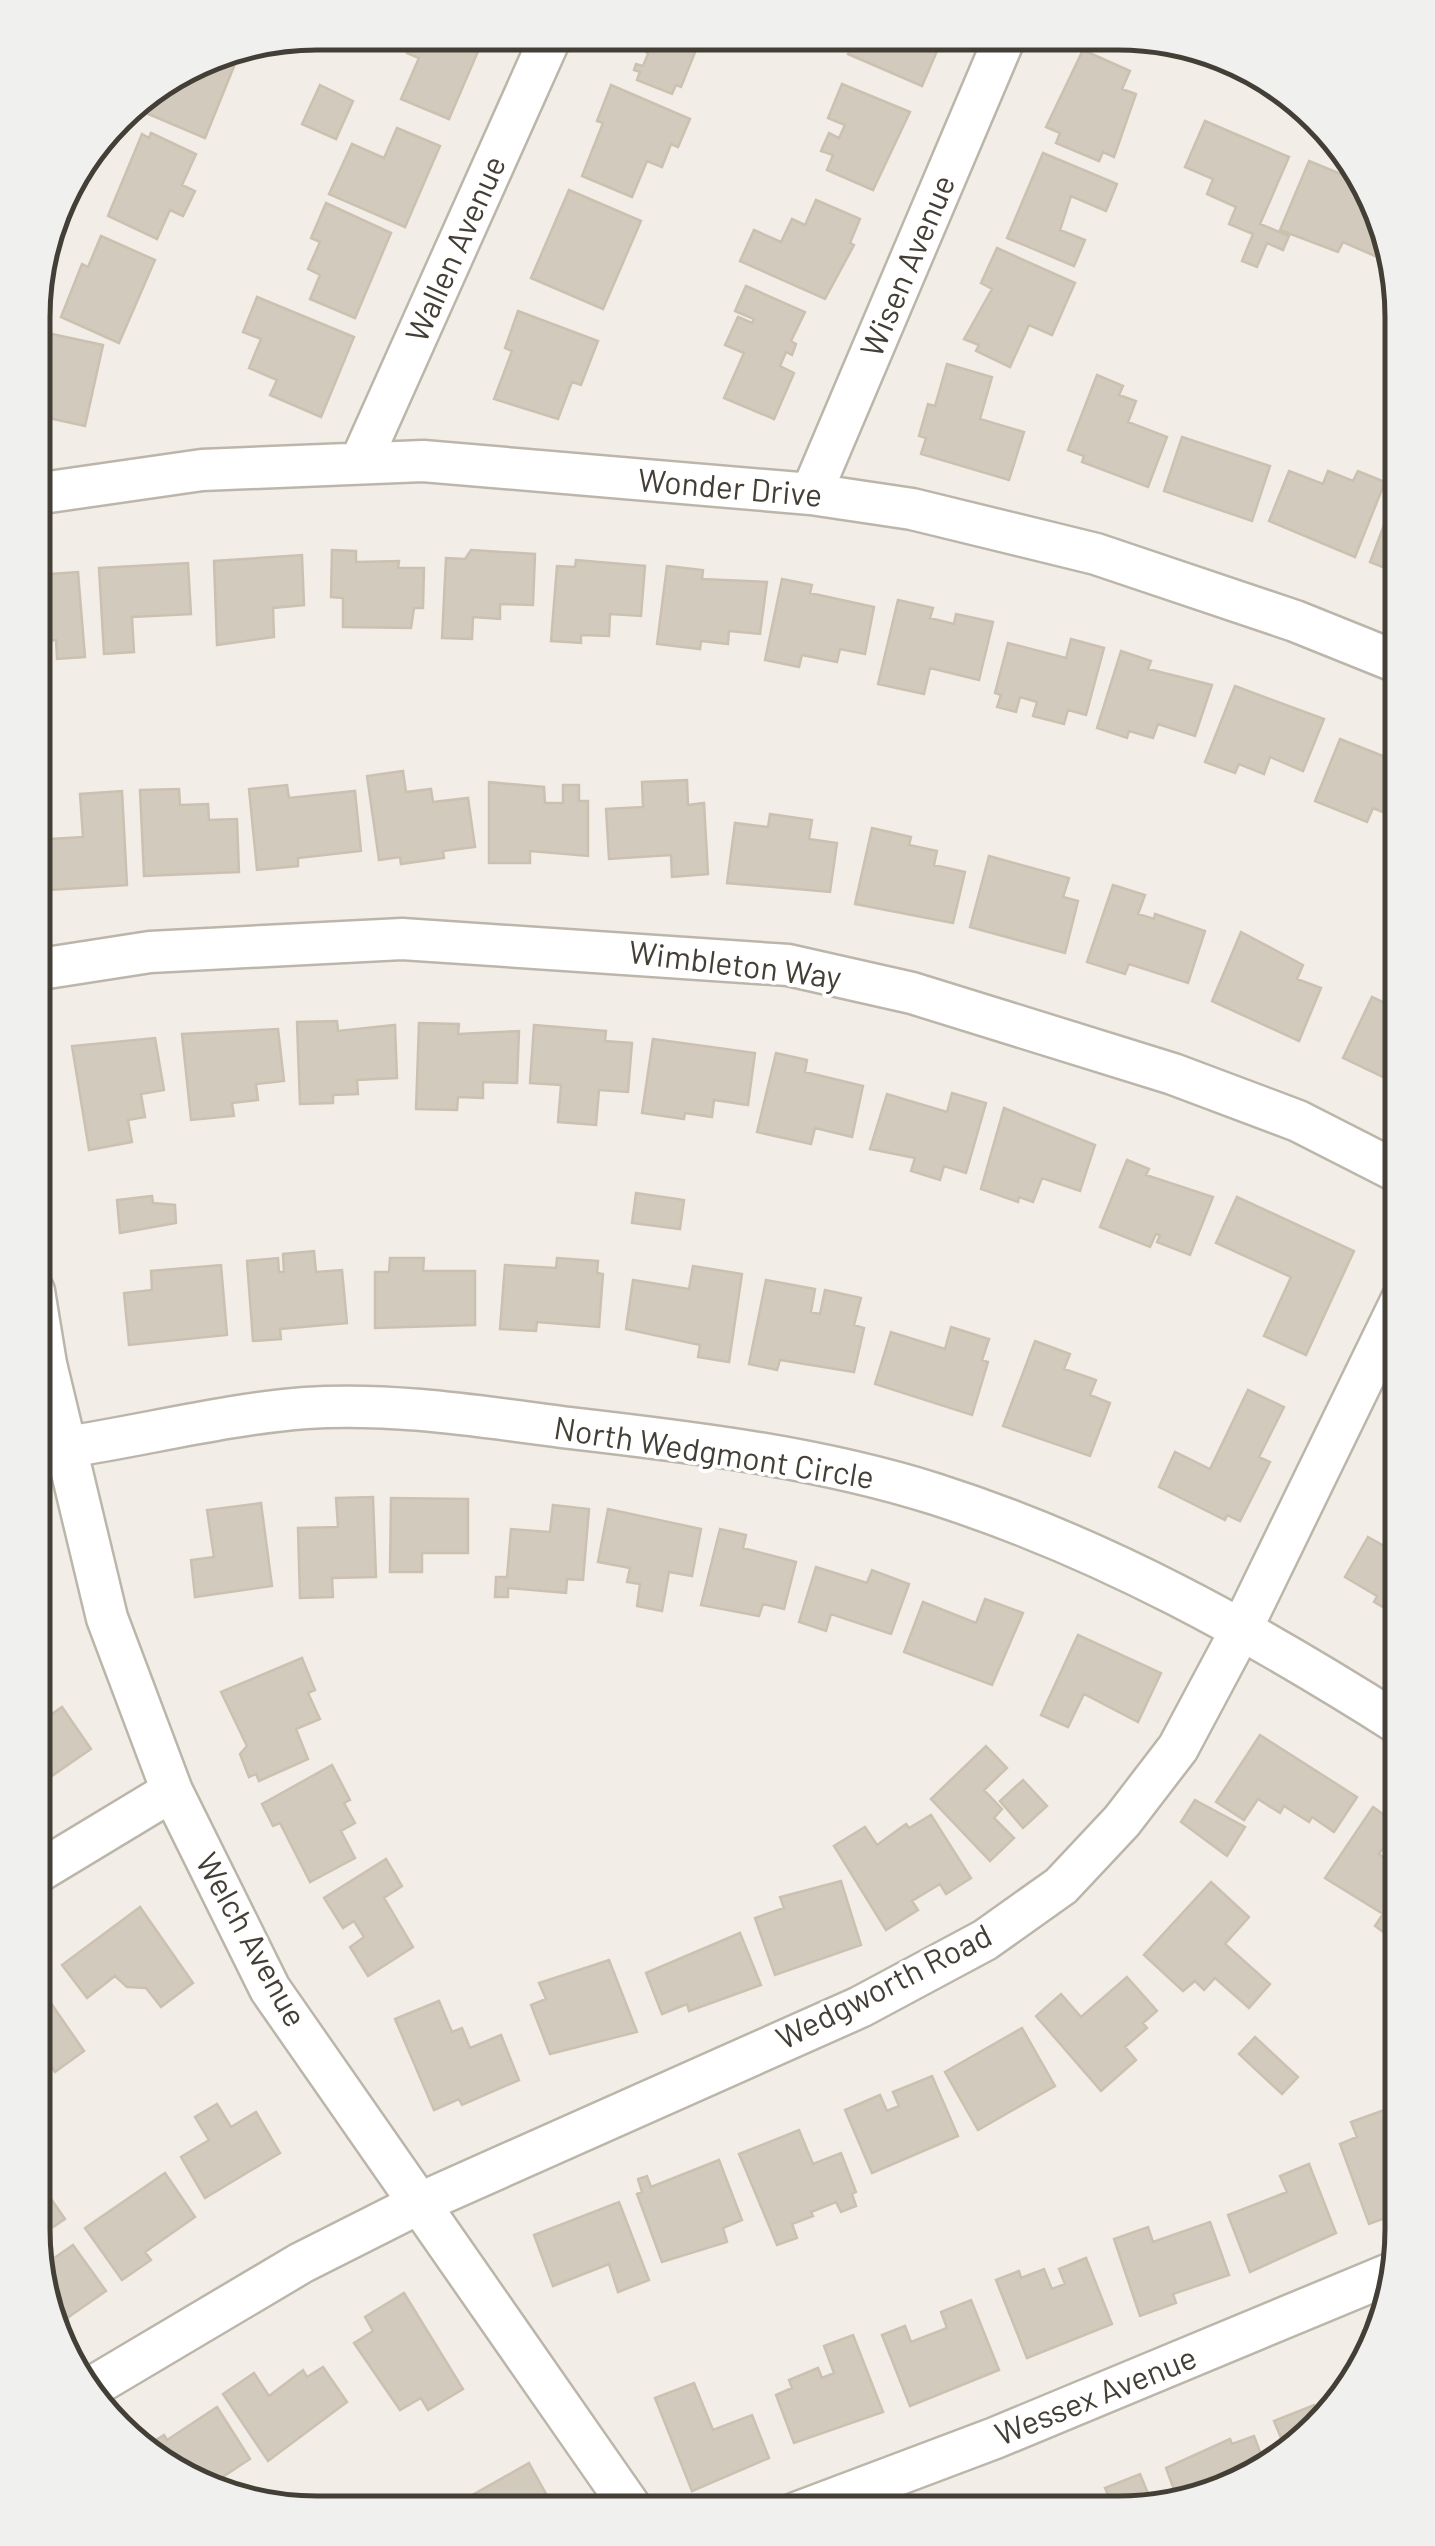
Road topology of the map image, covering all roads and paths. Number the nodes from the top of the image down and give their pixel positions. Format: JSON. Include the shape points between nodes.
{"nodes":[{"id":1,"x":545,"y":50,"type":"edge"},
{"id":2,"x":999,"y":50,"type":"edge"},
{"id":3,"x":360,"y":463,"type":"junction"},
{"id":4,"x":50,"y":492,"type":"edge"},
{"id":5,"x":811,"y":494,"type":"junction"},
{"id":6,"x":1385,"y":657,"type":"edge"},
{"id":7,"x":50,"y":968,"type":"edge"},
{"id":8,"x":1385,"y":1165,"type":"edge"},
{"id":9,"x":1384,"y":1334,"type":"edge"},
{"id":10,"x":50,"y":1452,"type":"edge"},
{"id":11,"x":1242,"y":1628,"type":"junction"},
{"id":12,"x":1384,"y":1715,"type":"edge"},
{"id":13,"x":172,"y":1792,"type":"junction"},
{"id":14,"x":50,"y":1865,"type":"edge"},
{"id":15,"x":418,"y":2204,"type":"junction"},
{"id":16,"x":1380,"y":2278,"type":"edge"},
{"id":17,"x":99,"y":2382,"type":"edge"},
{"id":18,"x":623,"y":2496,"type":"edge"},
{"id":19,"x":839,"y":2496,"type":"edge"}],
"edges":[{"from":1,"to":3,"type":"street","name":"Wallen Avenue"},
{"from":2,"to":5,"type":"street","name":"Wisen Avenue"},
{"from":3,"to":4,"type":"street","name":"Wonder Drive","via":[[202,470]]},
{"from":3,"to":5,"type":"street","name":"Wonder Drive","via":[[424,461]]},
{"from":5,"to":6,"type":"street","name":"Wonder Drive","via":[[912,509],[1096,554]]},
{"from":7,"to":8,"type":"street","name":"Wimbleton Way","via":[[150,952],[402,939],[788,965],[912,993],[1173,1074],[1298,1122]]},
{"from":9,"to":11,"type":"street","name":"Wedgworth Road"},
{"from":10,"to":11,"type":"street","name":"North Wedgmont Circle","via":[[306,1408],[441,1412],[648,1437],[830,1466],[934,1494],[1060,1540]]},
{"from":10,"to":13,"type":"street","name":"Welch Avenue"},
{"from":11,"to":12,"type":"street","name":"North Wedgmont Circle"},
{"from":11,"to":15,"type":"street","name":"Wedgworth Road","via":[[1178,1748],[1122,1822],[1061,1886],[985,1940],[860,2007]]},
{"from":13,"to":14,"type":"street"},
{"from":13,"to":15,"type":"street","name":"Welch Avenue","via":[[270,1989]]},
{"from":15,"to":17,"type":"street","name":"Wedgworth Road","via":[[301,2262]]},
{"from":15,"to":18,"type":"street","name":"Welch Avenue"},
{"from":16,"to":19,"type":"street","name":"Wessex Avenue"}]}
